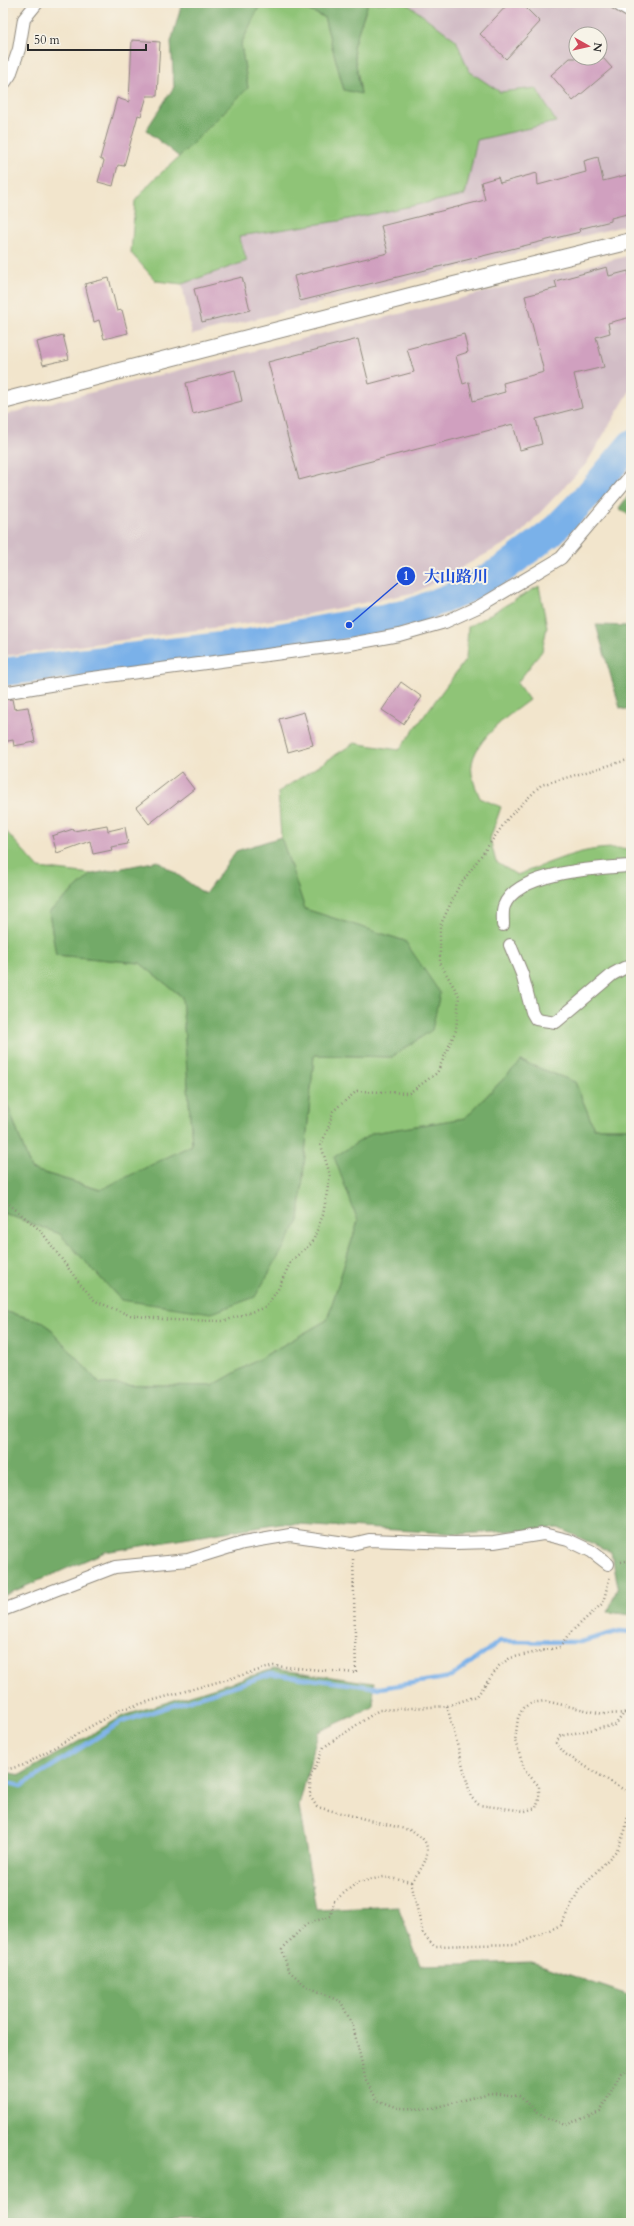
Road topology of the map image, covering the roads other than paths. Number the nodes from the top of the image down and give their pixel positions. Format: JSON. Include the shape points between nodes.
{"nodes":[{"id":1,"x":36,"y":3,"type":"edge"},
{"id":2,"x":610,"y":3,"type":"edge"},
{"id":3,"x":631,"y":16,"type":"edge"},
{"id":4,"x":3,"y":85,"type":"edge"},
{"id":5,"x":631,"y":241,"type":"edge"},
{"id":6,"x":3,"y":401,"type":"edge"},
{"id":7,"x":631,"y":475,"type":"edge"},
{"id":8,"x":3,"y":693,"type":"edge"},
{"id":9,"x":631,"y":866,"type":"edge"},
{"id":10,"x":503,"y":925,"type":"dead end"},
{"id":11,"x":510,"y":945,"type":"dead end"},
{"id":12,"x":631,"y":967,"type":"edge"},
{"id":13,"x":608,"y":1564,"type":"road end"},
{"id":14,"x":3,"y":1610,"type":"edge"}],
"edges":[{"from":1,"to":4,"type":"street","via":[[24,19],[19,49],[10,75]]},
{"from":2,"to":3,"type":"lane"},
{"from":5,"to":6,"type":"street"},
{"from":7,"to":8,"type":"street","via":[[560,558],[480,606],[445,622],[399,635],[350,644],[85,679]]},
{"from":9,"to":10,"type":"street","via":[[593,869],[530,883],[511,897],[504,907]]},
{"from":11,"to":12,"type":"street","via":[[522,974],[532,1012],[536,1018],[546,1022],[556,1022],[613,974]]},
{"from":13,"to":14,"type":"street","via":[[591,1551],[568,1540],[543,1534],[494,1542],[455,1544],[369,1540],[352,1544],[290,1535],[243,1543],[188,1560],[114,1567]]}]}
